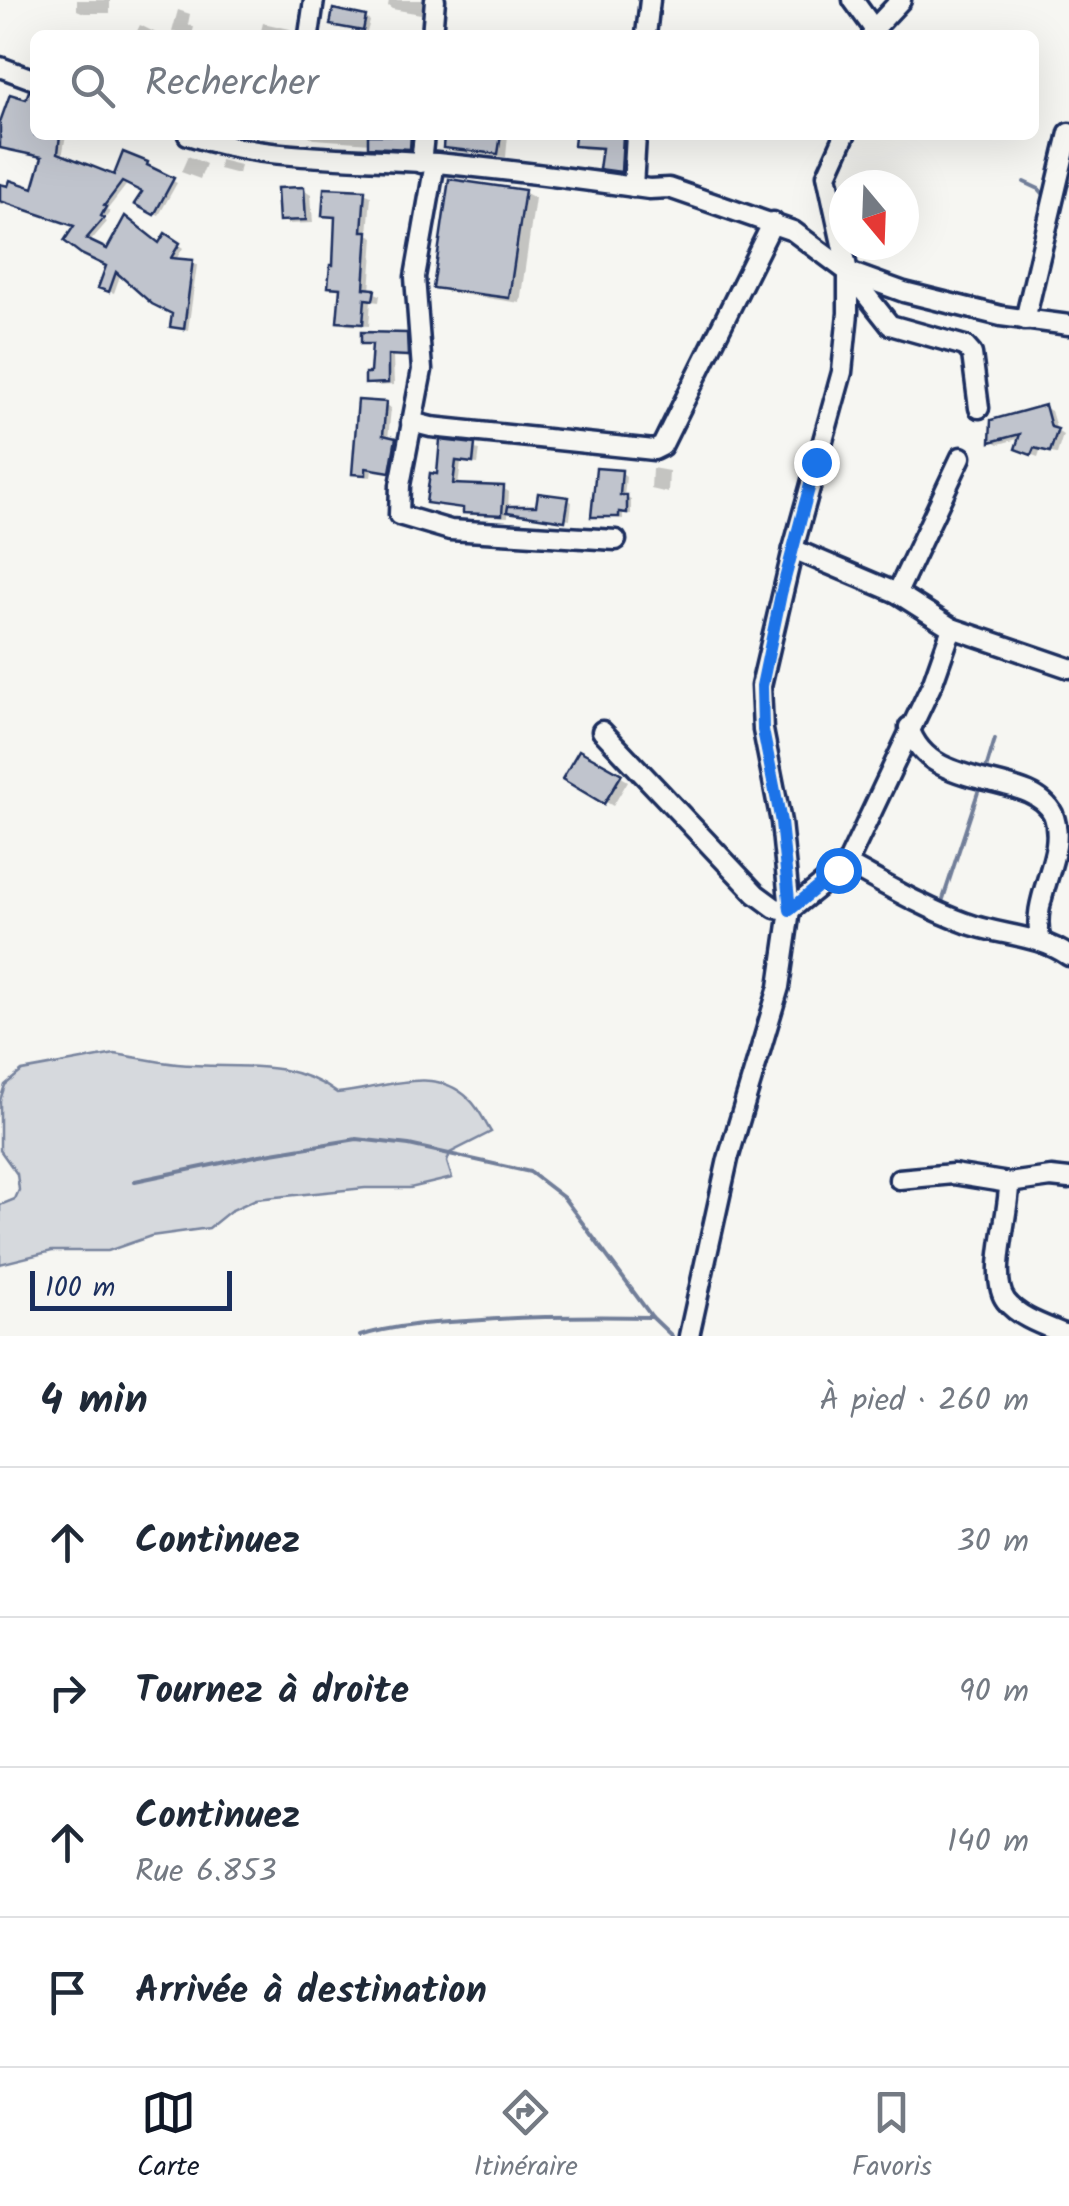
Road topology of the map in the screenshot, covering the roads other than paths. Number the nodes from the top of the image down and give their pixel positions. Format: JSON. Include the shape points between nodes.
{"nodes":[{"id":1,"x":314,"y":0,"type":"edge"},
{"id":2,"x":435,"y":0,"type":"edge"},
{"id":3,"x":650,"y":0,"type":"edge"},
{"id":4,"x":853,"y":0,"type":"edge"},
{"id":5,"x":901,"y":0,"type":"edge"},
{"id":6,"x":310,"y":30,"type":"edge"},
{"id":7,"x":432,"y":30,"type":"edge"},
{"id":8,"x":647,"y":30,"type":"edge"},
{"id":9,"x":872,"y":30,"type":"edge"},
{"id":10,"x":875,"y":30,"type":"edge"},
{"id":11,"x":0,"y":67,"type":"edge"},
{"id":12,"x":30,"y":78,"type":"edge"},
{"id":13,"x":1069,"y":133,"type":"edge"},
{"id":14,"x":203,"y":140,"type":"edge"},
{"id":15,"x":301,"y":140,"type":"edge"},
{"id":16,"x":425,"y":140,"type":"edge"},
{"id":17,"x":636,"y":140,"type":"edge"},
{"id":18,"x":843,"y":140,"type":"edge"},
{"id":19,"x":300,"y":155,"type":"junction"},
{"id":20,"x":428,"y":163,"type":"junction"},
{"id":21,"x":632,"y":187,"type":"junction"},
{"id":22,"x":773,"y":222,"type":"junction"},
{"id":23,"x":848,"y":272,"type":"junction"},
{"id":24,"x":1025,"y":320,"type":"junction"},
{"id":25,"x":1069,"y":325,"type":"edge"},
{"id":26,"x":979,"y":408,"type":"dead end"},
{"id":27,"x":411,"y":422,"type":"junction"},
{"id":28,"x":962,"y":457,"type":"dead end"},
{"id":29,"x":616,"y":540,"type":"dead end"},
{"id":30,"x":793,"y":548,"type":"junction"},
{"id":31,"x":898,"y":593,"type":"junction"},
{"id":32,"x":952,"y":628,"type":"junction"},
{"id":33,"x":1069,"y":668,"type":"edge"},
{"id":34,"x":910,"y":727,"type":"junction"},
{"id":35,"x":602,"y":731,"type":"dead end"},
{"id":36,"x":847,"y":864,"type":"junction"},
{"id":37,"x":790,"y":910,"type":"junction"},
{"id":38,"x":1041,"y":940,"type":"junction"},
{"id":39,"x":1069,"y":956,"type":"edge"},
{"id":40,"x":1069,"y":1178,"type":"edge"},
{"id":41,"x":899,"y":1179,"type":"dead end"},
{"id":42,"x":1009,"y":1183,"type":"junction"},
{"id":43,"x":689,"y":1336,"type":"edge"},
{"id":44,"x":1069,"y":1336,"type":"edge"}],
"edges":[{"from":1,"to":6,"type":"street"},
{"from":2,"to":7,"type":"street"},
{"from":3,"to":8,"type":"street"},
{"from":4,"to":9,"type":"street"},
{"from":5,"to":10,"type":"street"},
{"from":11,"to":12,"type":"street"},
{"from":13,"to":24,"type":"street"},
{"from":14,"to":19,"type":"street"},
{"from":15,"to":19,"type":"street"},
{"from":16,"to":20,"type":"street"},
{"from":17,"to":21,"type":"street"},
{"from":18,"to":23,"type":"street","via":[[827,174]]},
{"from":19,"to":20,"type":"street"},
{"from":20,"to":21,"type":"street"},
{"from":20,"to":27,"type":"street","via":[[415,276],[422,370]]},
{"from":21,"to":22,"type":"street","via":[[670,188]]},
{"from":22,"to":23,"type":"street"},
{"from":22,"to":27,"type":"street","via":[[662,446]]},
{"from":23,"to":24,"type":"street"},
{"from":23,"to":26,"type":"street","via":[[890,325],[965,346],[972,354]]},
{"from":23,"to":30,"type":"street","via":[[842,372]]},
{"from":24,"to":25,"type":"street"},
{"from":27,"to":29,"type":"street","via":[[399,515],[450,530]]},
{"from":28,"to":31,"type":"street"},
{"from":30,"to":31,"type":"street"},
{"from":30,"to":37,"type":"street","via":[[762,686]]},
{"from":31,"to":32,"type":"street"},
{"from":32,"to":33,"type":"street"},
{"from":32,"to":34,"type":"street"},
{"from":34,"to":36,"type":"street"},
{"from":34,"to":38,"type":"street","via":[[931,762],[1020,791],[1053,813],[1057,852],[1036,924]]},
{"from":35,"to":37,"type":"street","via":[[756,894]]},
{"from":36,"to":37,"type":"street"},
{"from":36,"to":38,"type":"street","via":[[970,925]]},
{"from":37,"to":43,"type":"street","via":[[779,986],[728,1158]]},
{"from":38,"to":39,"type":"street"},
{"from":40,"to":42,"type":"street"},
{"from":41,"to":42,"type":"street","via":[[953,1174]]},
{"from":42,"to":44,"type":"street","via":[[1001,1290],[1019,1312]]}]}
